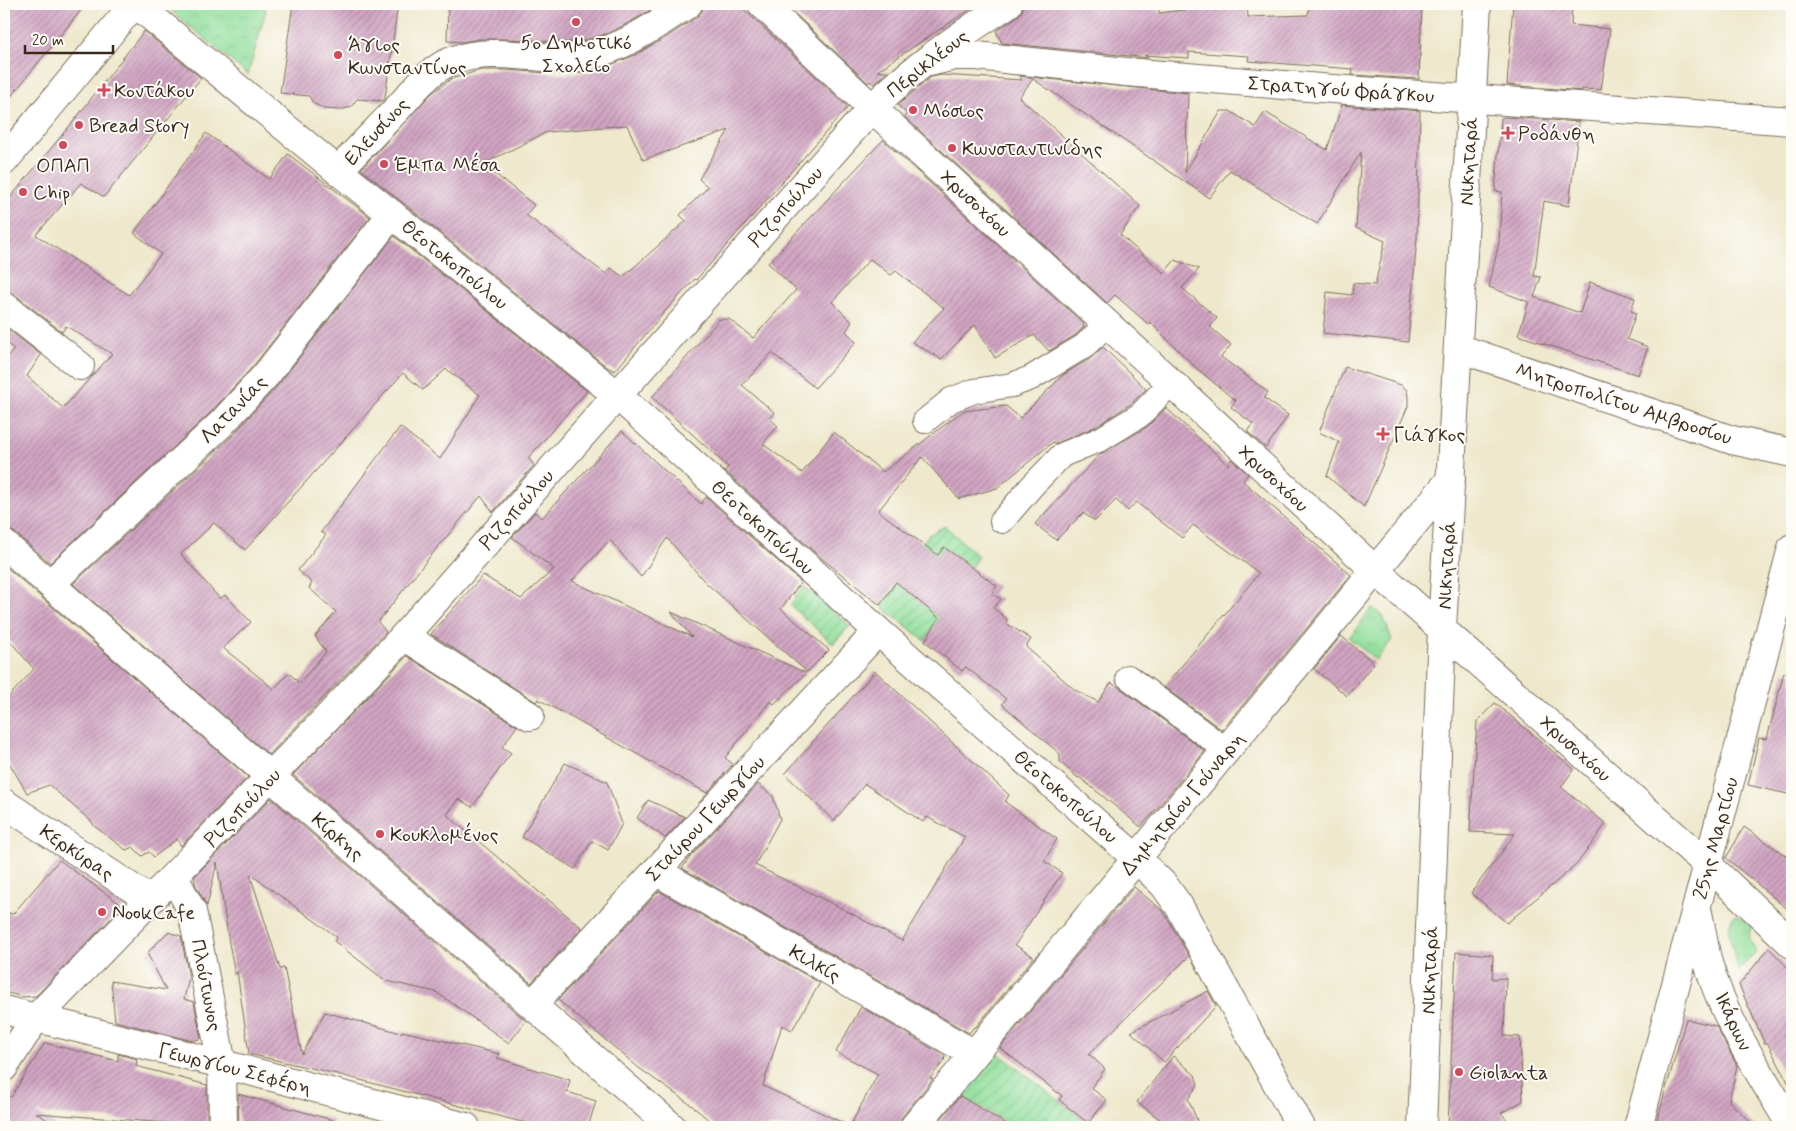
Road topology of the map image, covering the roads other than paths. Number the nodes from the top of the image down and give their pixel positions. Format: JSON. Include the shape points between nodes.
{"nodes":[{"id":1,"x":135,"y":4,"type":"edge"},
{"id":2,"x":688,"y":4,"type":"edge"},
{"id":3,"x":1008,"y":4,"type":"edge"},
{"id":4,"x":1477,"y":4,"type":"edge"},
{"id":5,"x":769,"y":6,"type":"edge"},
{"id":6,"x":922,"y":64,"type":"junction"},
{"id":7,"x":1472,"y":99,"type":"junction"},
{"id":8,"x":872,"y":108,"type":"junction"},
{"id":9,"x":1792,"y":120,"type":"edge"},
{"id":10,"x":4,"y":161,"type":"edge"},
{"id":11,"x":338,"y":171,"type":"junction"},
{"id":12,"x":392,"y":214,"type":"junction"},
{"id":13,"x":4,"y":306,"type":"edge"},
{"id":14,"x":1107,"y":324,"type":"junction"},
{"id":15,"x":1458,"y":348,"type":"junction"},
{"id":16,"x":80,"y":366,"type":"dead end"},
{"id":17,"x":1170,"y":382,"type":"junction"},
{"id":18,"x":617,"y":396,"type":"junction"},
{"id":19,"x":925,"y":421,"type":"dead end"},
{"id":20,"x":1792,"y":453,"type":"edge"},
{"id":21,"x":1451,"y":479,"type":"junction"},
{"id":22,"x":1002,"y":521,"type":"dead end"},
{"id":23,"x":4,"y":544,"type":"edge"},
{"id":24,"x":1792,"y":548,"type":"edge"},
{"id":25,"x":1375,"y":570,"type":"junction"},
{"id":26,"x":50,"y":584,"type":"junction"},
{"id":27,"x":1785,"y":609,"type":"edge"},
{"id":28,"x":1442,"y":629,"type":"junction"},
{"id":29,"x":878,"y":631,"type":"junction"},
{"id":30,"x":404,"y":636,"type":"junction"},
{"id":31,"x":1128,"y":677,"type":"dead end"},
{"id":32,"x":530,"y":716,"type":"dead end"},
{"id":33,"x":1226,"y":750,"type":"junction"},
{"id":34,"x":270,"y":777,"type":"junction"},
{"id":35,"x":4,"y":803,"type":"edge"},
{"id":36,"x":1136,"y":858,"type":"junction"},
{"id":37,"x":1708,"y":864,"type":"junction"},
{"id":38,"x":656,"y":871,"type":"junction"},
{"id":39,"x":174,"y":877,"type":"junction"},
{"id":40,"x":150,"y":900,"type":"junction"},
{"id":41,"x":1697,"y":907,"type":"junction"},
{"id":42,"x":1792,"y":944,"type":"edge"},
{"id":43,"x":532,"y":1005,"type":"junction"},
{"id":44,"x":4,"y":1010,"type":"edge"},
{"id":45,"x":36,"y":1019,"type":"junction"},
{"id":46,"x":974,"y":1054,"type":"junction"},
{"id":47,"x":222,"y":1064,"type":"junction"},
{"id":48,"x":4,"y":1067,"type":"edge"},
{"id":49,"x":223,"y":1127,"type":"edge"},
{"id":50,"x":466,"y":1127,"type":"edge"},
{"id":51,"x":672,"y":1127,"type":"edge"},
{"id":52,"x":914,"y":1127,"type":"edge"},
{"id":53,"x":1301,"y":1127,"type":"edge"},
{"id":54,"x":1422,"y":1127,"type":"edge"},
{"id":55,"x":1638,"y":1127,"type":"edge"},
{"id":56,"x":1792,"y":1127,"type":"edge"}],
"edges":[{"from":1,"to":10,"type":"street"},
{"from":1,"to":11,"type":"street","name":"Θεοτοκοπούλου"},
{"from":2,"to":11,"type":"street","name":"Ελευσίνος","via":[[620,45],[591,56],[563,58],[500,54],[475,55],[451,61],[428,76]]},
{"from":3,"to":6,"type":"street","name":"Περικλέους"},
{"from":4,"to":7,"type":"street","name":"Νικηταρά"},
{"from":5,"to":8,"type":"street","name":"Χρυσοχόου"},
{"from":6,"to":7,"type":"street","name":"Στρατηγού Φράγκου","via":[[955,56],[977,56],[1136,73]]},
{"from":6,"to":8,"type":"street","name":"Περικλέους"},
{"from":7,"to":9,"type":"street","name":"Στρατηγού Φράγκου"},
{"from":7,"to":15,"type":"street","name":"Νικηταρά"},
{"from":8,"to":14,"type":"street","name":"Χρυσοχόου"},
{"from":8,"to":18,"type":"street","name":"Ριζοπούλου"},
{"from":11,"to":12,"type":"street","name":"Θεοτοκοπούλου"},
{"from":12,"to":18,"type":"street","name":"Θεοτοκοπούλου"},
{"from":12,"to":26,"type":"street","name":"Λατανίας","via":[[266,375],[214,431]]},
{"from":13,"to":16,"type":"street"},
{"from":14,"to":17,"type":"street","name":"Χρυσοχόου"},
{"from":14,"to":19,"type":"street","via":[[1084,346],[1031,378],[1012,385],[974,391],[951,400]]},
{"from":15,"to":20,"type":"street","name":"Μητροπολίτου Αμβροσίου","via":[[1732,440]]},
{"from":15,"to":21,"type":"street","name":"Νικηταρά"},
{"from":17,"to":22,"type":"street","via":[[1140,415],[1101,439],[1062,454]]},
{"from":17,"to":25,"type":"street","name":"Χρυσοχόου"},
{"from":18,"to":29,"type":"street","name":"Θεοτοκοπούλου"},
{"from":18,"to":30,"type":"street","name":"Ριζοπούλου"},
{"from":21,"to":25,"type":"street","name":"Δημητρίου Γούναρη"},
{"from":21,"to":28,"type":"street","name":"Νικηταρά"},
{"from":23,"to":26,"type":"street","name":"Κίρκης"},
{"from":24,"to":27,"type":"street","name":"25ης Μαρτίου"},
{"from":25,"to":28,"type":"street","name":"Χρυσοχόου"},
{"from":25,"to":33,"type":"street","name":"Δημητρίου Γούναρη"},
{"from":26,"to":34,"type":"street","name":"Κίρκης"},
{"from":27,"to":37,"type":"street","name":"25ης Μαρτίου"},
{"from":28,"to":37,"type":"street","name":"Χρυσοχόου"},
{"from":28,"to":54,"type":"street","name":"Νικηταρά"},
{"from":29,"to":36,"type":"street","name":"Θεοτοκοπούλου"},
{"from":29,"to":38,"type":"street","name":"Σταύρου Γεωργίου"},
{"from":30,"to":32,"type":"street"},
{"from":30,"to":34,"type":"street","name":"Ριζοπούλου"},
{"from":31,"to":33,"type":"street"},
{"from":33,"to":36,"type":"street","name":"Δημητρίου Γούναρη"},
{"from":34,"to":39,"type":"street","name":"Ριζοπούλου"},
{"from":34,"to":43,"type":"street","name":"Κίρκης"},
{"from":35,"to":40,"type":"street","name":"Κερκύρας"},
{"from":36,"to":46,"type":"street","name":"Δημητρίου Γούναρη"},
{"from":36,"to":53,"type":"street","name":"Θεοτοκοπούλου","via":[[1164,885],[1179,906]]},
{"from":37,"to":41,"type":"street","name":"25ης Μαρτίου"},
{"from":37,"to":42,"type":"street","name":"Χρυσοχόου"},
{"from":38,"to":43,"type":"street","name":"Σταύρου Γεωργίου"},
{"from":38,"to":46,"type":"street","name":"Κιλκίς"},
{"from":39,"to":40,"type":"street","name":"Ριζοπούλου"},
{"from":39,"to":47,"type":"street","name":"Πλούτωνος","via":[[192,911]]},
{"from":40,"to":45,"type":"street","name":"Ριζοπούλου"},
{"from":41,"to":55,"type":"street","name":"25ης Μαρτίου"},
{"from":41,"to":56,"type":"street","name":"Ικάρων","via":[[1709,966],[1729,1018]]},
{"from":43,"to":51,"type":"street","name":"Κίρκης"},
{"from":44,"to":45,"type":"street","name":"Γεωργίου Σεφέρη"},
{"from":45,"to":47,"type":"street","name":"Γεωργίου Σεφέρη"},
{"from":45,"to":48,"type":"street","name":"Ριζοπούλου"},
{"from":46,"to":52,"type":"street","name":"Δημητρίου Γούναρη"},
{"from":47,"to":49,"type":"street","name":"Πλούτωνος"},
{"from":47,"to":50,"type":"street","name":"Γεωργίου Σεφέρη"}]}
